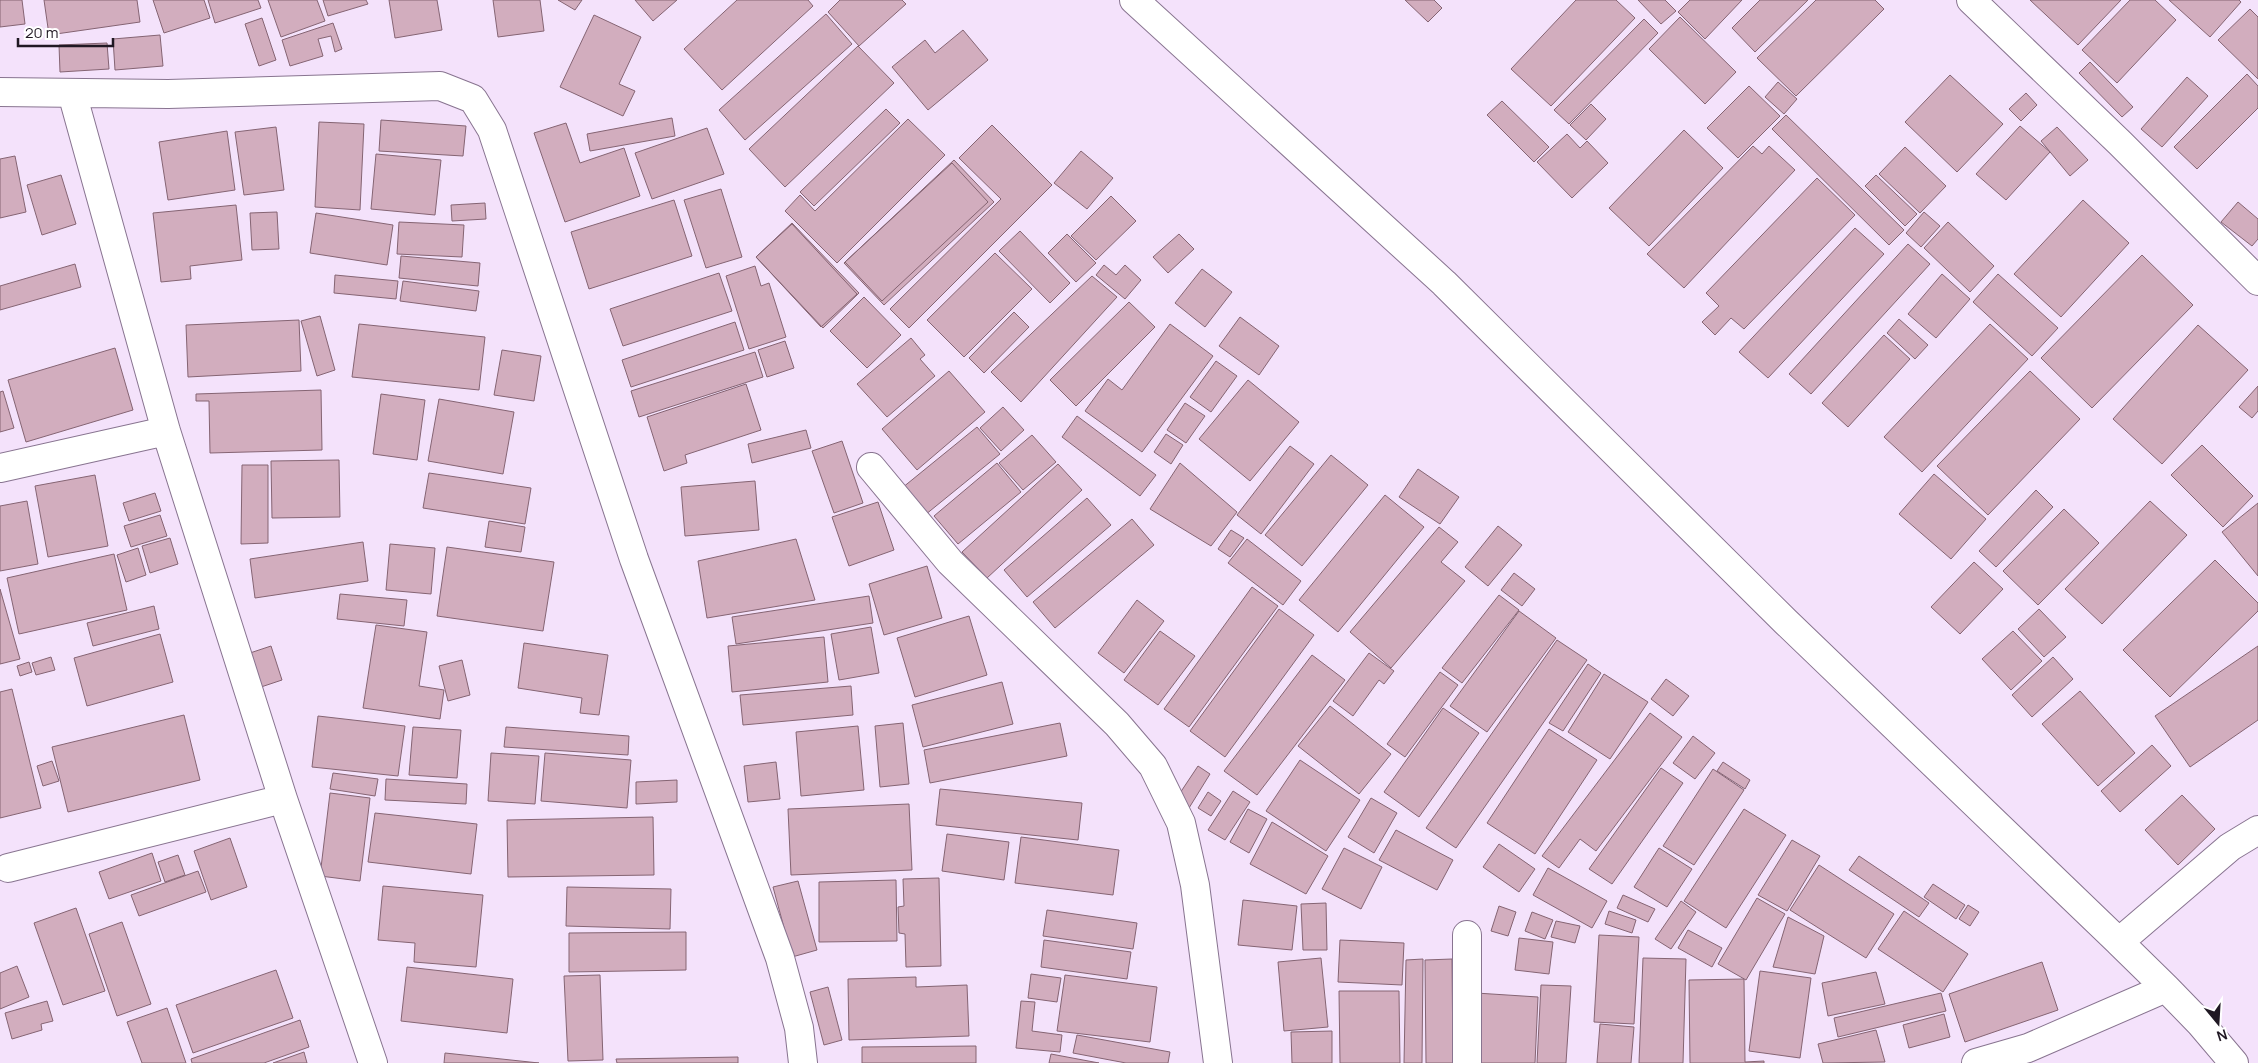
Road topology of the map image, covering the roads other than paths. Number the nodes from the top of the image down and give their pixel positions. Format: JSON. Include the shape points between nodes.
{"nodes":[{"id":1,"x":1134,"y":0,"type":"edge"},
{"id":2,"x":1971,"y":0,"type":"edge"},
{"id":3,"x":0,"y":92,"type":"edge"},
{"id":4,"x":72,"y":93,"type":"junction"},
{"id":5,"x":2258,"y":281,"type":"edge"},
{"id":6,"x":166,"y":431,"type":"junction"},
{"id":7,"x":871,"y":467,"type":"dead end"},
{"id":8,"x":0,"y":468,"type":"edge"},
{"id":9,"x":284,"y":799,"type":"junction"},
{"id":10,"x":2258,"y":830,"type":"edge"},
{"id":11,"x":8,"y":868,"type":"dead end"},
{"id":12,"x":1468,"y":935,"type":"dead end"},
{"id":13,"x":2119,"y":942,"type":"junction"},
{"id":14,"x":2166,"y":988,"type":"junction"},
{"id":15,"x":2230,"y":1062,"type":"edge"},
{"id":16,"x":373,"y":1063,"type":"edge"},
{"id":17,"x":803,"y":1063,"type":"edge"},
{"id":18,"x":1218,"y":1063,"type":"edge"},
{"id":19,"x":1467,"y":1063,"type":"edge"},
{"id":20,"x":1976,"y":1063,"type":"edge"}],
"edges":[{"from":1,"to":13,"type":"street","via":[[1444,283],[1786,622]]},
{"from":2,"to":5,"type":"street"},
{"from":3,"to":4,"type":"street"},
{"from":4,"to":6,"type":"street"},
{"from":4,"to":17,"type":"street","via":[[168,94],[440,86],[473,100],[492,130],[634,559],[780,958],[799,1028]]},
{"from":6,"to":8,"type":"street"},
{"from":6,"to":9,"type":"street"},
{"from":7,"to":18,"type":"street","via":[[950,562],[1117,724],[1153,766],[1181,823],[1195,885]]},
{"from":9,"to":11,"type":"street"},
{"from":9,"to":16,"type":"street"},
{"from":10,"to":13,"type":"street","via":[[2230,847]]},
{"from":12,"to":19,"type":"street"},
{"from":13,"to":14,"type":"street"},
{"from":14,"to":15,"type":"street","via":[[2200,1023]]},
{"from":14,"to":20,"type":"street","via":[[2028,1048]]}]}
